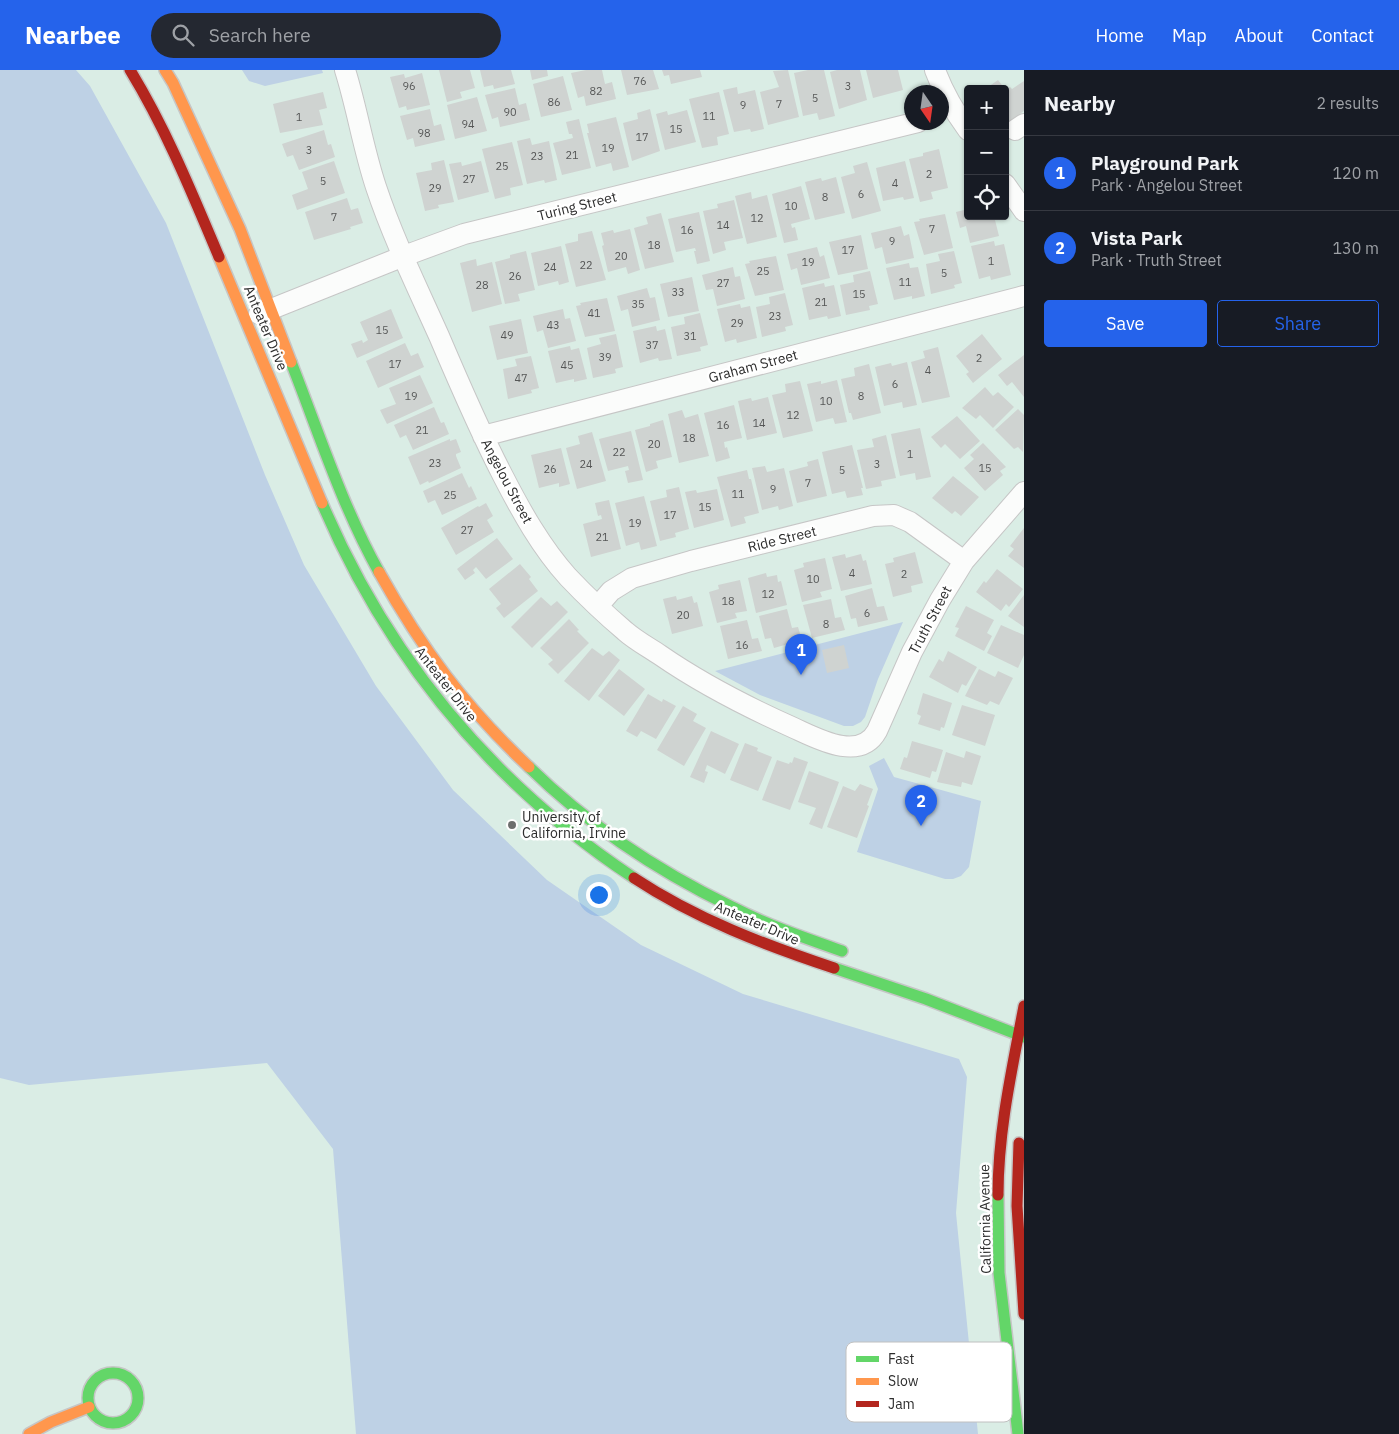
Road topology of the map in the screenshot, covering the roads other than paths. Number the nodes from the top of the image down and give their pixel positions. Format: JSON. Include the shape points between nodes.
{"nodes":[{"id":1,"x":130,"y":70,"type":"edge"},
{"id":2,"x":165,"y":70,"type":"edge"},
{"id":3,"x":345,"y":70,"type":"edge"},
{"id":4,"x":935,"y":70,"type":"edge"},
{"id":5,"x":941,"y":85,"type":"edge"},
{"id":6,"x":949,"y":114,"type":"edge"},
{"id":7,"x":904,"y":125,"type":"edge"},
{"id":8,"x":964,"y":127,"type":"edge"},
{"id":9,"x":1009,"y":190,"type":"edge"},
{"id":10,"x":1024,"y":211,"type":"edge"},
{"id":11,"x":404,"y":256,"type":"junction"},
{"id":12,"x":1024,"y":296,"type":"edge"},
{"id":13,"x":270,"y":309,"type":"junction"},
{"id":14,"x":246,"y":320,"type":"junction"},
{"id":15,"x":483,"y":436,"type":"junction"},
{"id":16,"x":1024,"y":492,"type":"edge"},
{"id":17,"x":964,"y":561,"type":"junction"},
{"id":18,"x":598,"y":606,"type":"junction"},
{"id":19,"x":846,"y":746,"type":"joint"},
{"id":20,"x":849,"y":953,"type":"dead end"},
{"id":21,"x":1009,"y":1011,"type":"dead end"},
{"id":22,"x":1023,"y":1013,"type":"edge"},
{"id":23,"x":1021,"y":1036,"type":"edge"},
{"id":24,"x":1019,"y":1134,"type":"dead end"},
{"id":25,"x":1024,"y":1314,"type":"edge"},
{"id":26,"x":1007,"y":1342,"type":"edge"},
{"id":27,"x":1012,"y":1383,"type":"edge"},
{"id":28,"x":89,"y":1407,"type":"junction"},
{"id":29,"x":29,"y":1434,"type":"edge"},
{"id":30,"x":1018,"y":1434,"type":"edge"}],
"edges":[{"from":1,"to":14,"type":"main road","name":"Anteater Drive","via":[[164,130]]},
{"from":2,"to":13,"type":"main road","name":"Anteater Drive","via":[[234,215]]},
{"from":3,"to":11,"type":"street","name":"Angelou Street","via":[[377,189]]},
{"from":4,"to":5,"type":"street"},
{"from":6,"to":8,"type":"street"},
{"from":7,"to":11,"type":"street","name":"Turing Street","via":[[464,234]]},
{"from":9,"to":10,"type":"street"},
{"from":11,"to":13,"type":"street","name":"Turing Street"},
{"from":11,"to":15,"type":"street","name":"Angelou Street"},
{"from":12,"to":15,"type":"street","name":"Graham Street"},
{"from":13,"to":14,"type":"street","name":"Turing Street"},
{"from":13,"to":20,"type":"main road","name":"Anteater Drive","via":[[346,504],[374,564],[408,621],[462,698],[502,743],[538,778],[612,839],[667,873],[772,926]]},
{"from":14,"to":23,"type":"main road","name":"Anteater Drive","via":[[361,586],[395,642],[444,709],[505,777],[600,856],[699,916],[782,952],[913,994]]},
{"from":15,"to":18,"type":"street","name":"Angelou Street","via":[[524,516],[567,575]]},
{"from":16,"to":17,"type":"street","name":"Truth Street"},
{"from":17,"to":18,"type":"street","name":"Ride Street","via":[[910,522],[894,515],[873,516],[632,578],[611,591]]},
{"from":17,"to":19,"type":"street","name":"Truth Street","via":[[912,652],[874,737],[858,746]]},
{"from":18,"to":19,"type":"street","name":"Angelou Street","via":[[627,633],[718,691],[802,732]]},
{"from":21,"to":22,"type":"main road"},
{"from":22,"to":23,"type":"main road","name":"California Avenue"},
{"from":23,"to":26,"type":"main road","name":"California Avenue","via":[[1005,1103],[1000,1142],[999,1273]]},
{"from":24,"to":25,"type":"main road","via":[[1018,1236]]},
{"from":27,"to":30,"type":"main road","name":"California Avenue"},
{"from":28,"to":28,"type":"main road","via":[[97,1417],[108,1422],[126,1419],[137,1405],[136,1387],[122,1374],[103,1374],[89,1388]]},
{"from":28,"to":29,"type":"main road"}]}
